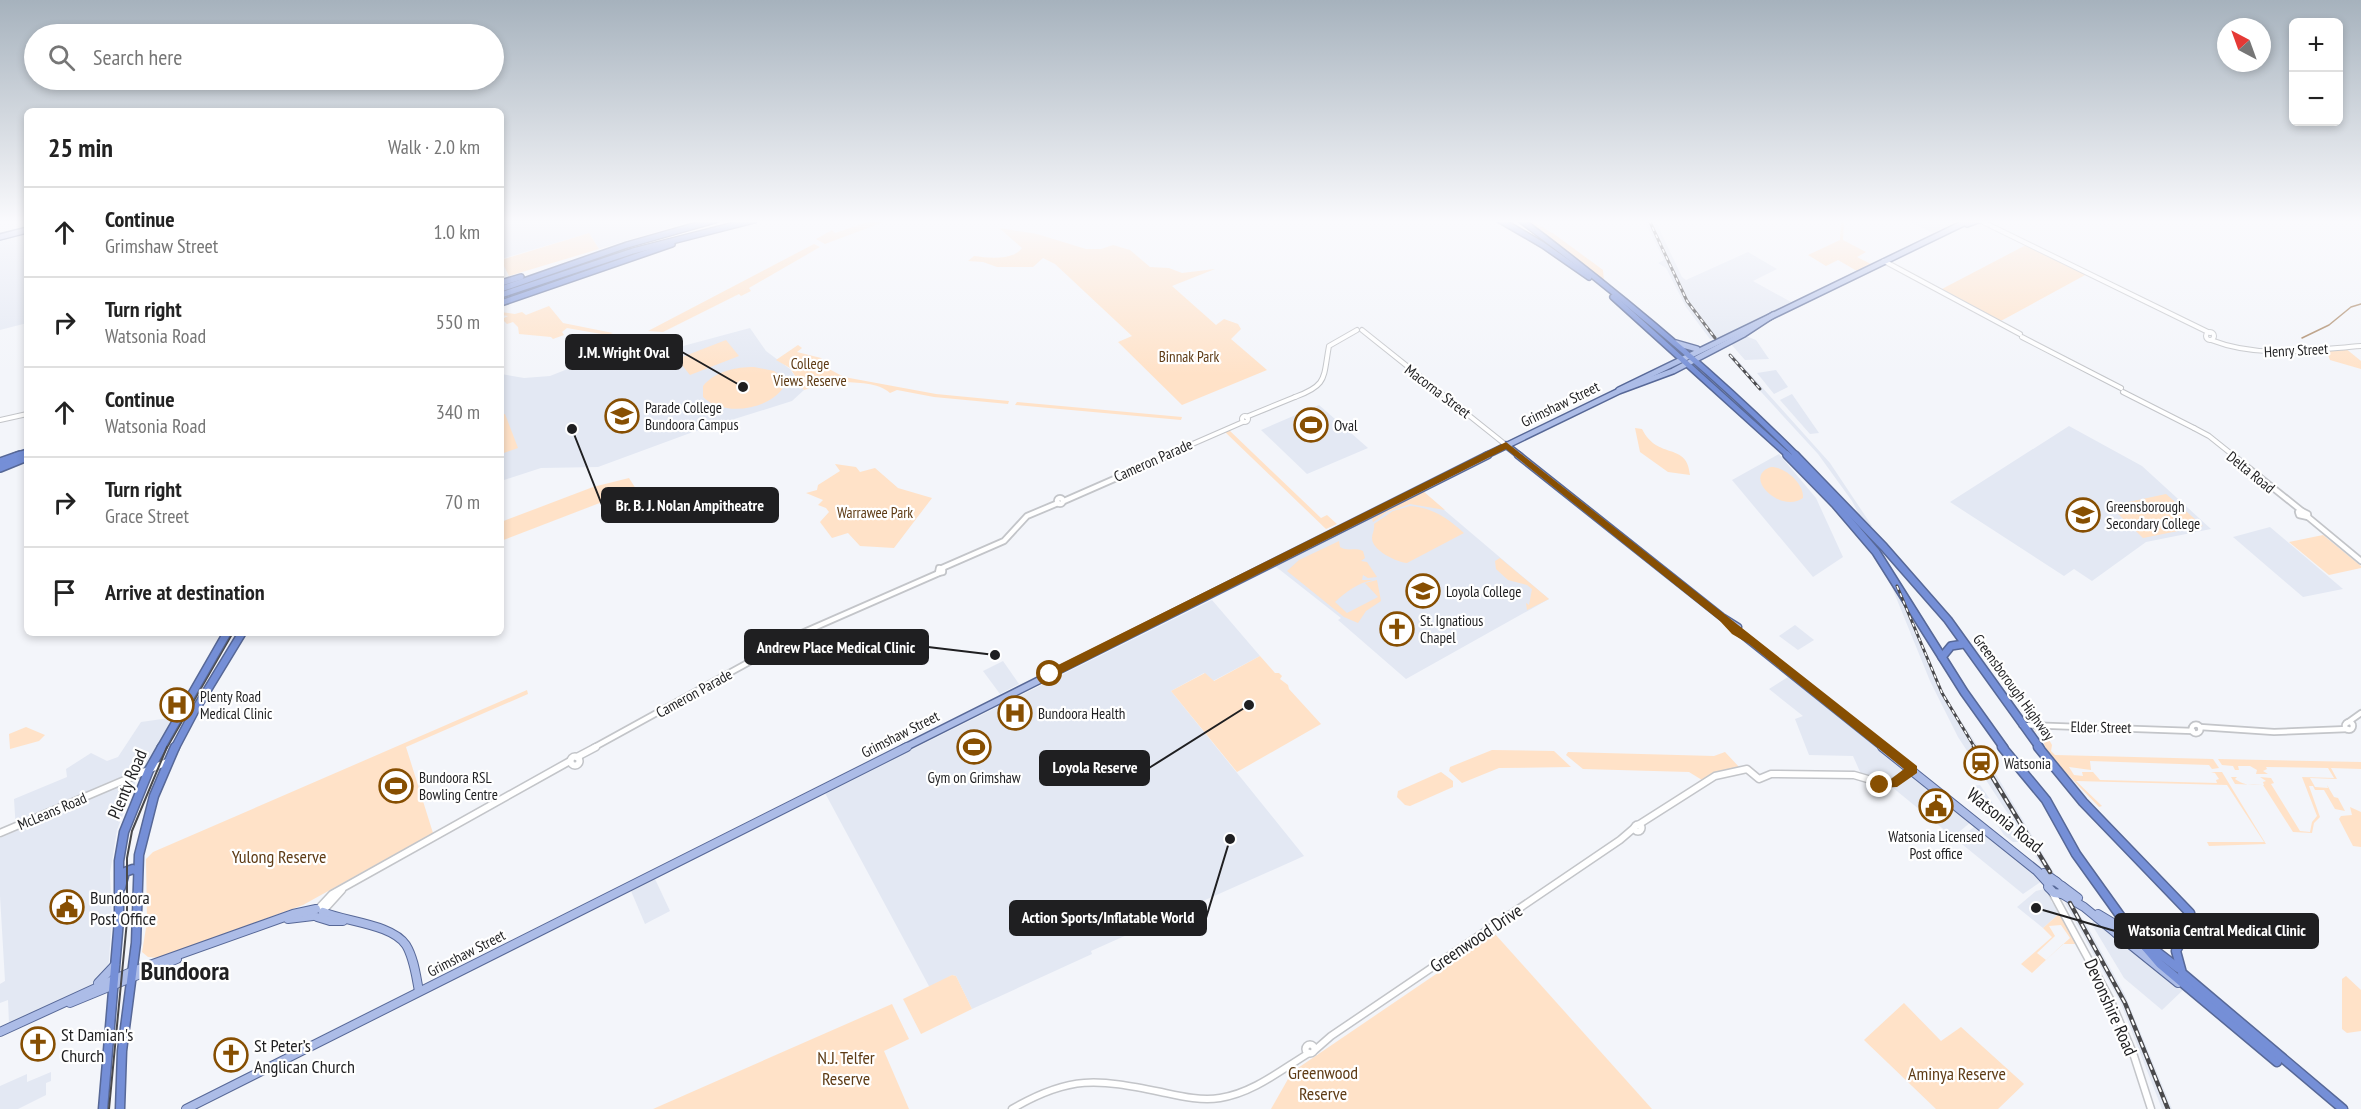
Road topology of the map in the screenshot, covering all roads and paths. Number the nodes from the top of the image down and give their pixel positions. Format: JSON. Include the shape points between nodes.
{"nodes":[{"id":1,"x":540,"y":272,"type":"edge"},
{"id":2,"x":549,"y":272,"type":"edge"},
{"id":3,"x":571,"y":272,"type":"edge"},
{"id":4,"x":593,"y":272,"type":"edge"},
{"id":5,"x":1584,"y":272,"type":"edge"},
{"id":6,"x":1586,"y":272,"type":"edge"},
{"id":7,"x":1862,"y":272,"type":"edge"},
{"id":8,"x":1904,"y":272,"type":"edge"},
{"id":9,"x":2085,"y":272,"type":"edge"},
{"id":10,"x":504,"y":283,"type":"edge"},
{"id":11,"x":1600,"y":283,"type":"junction"},
{"id":12,"x":504,"y":288,"type":"edge"},
{"id":13,"x":504,"y":294,"type":"edge"},
{"id":14,"x":504,"y":302,"type":"edge"},
{"id":15,"x":1623,"y":302,"type":"junction"},
{"id":16,"x":1752,"y":328,"type":"junction"},
{"id":17,"x":1359,"y":331,"type":"joint"},
{"id":18,"x":1670,"y":340,"type":"junction"},
{"id":19,"x":2361,"y":346,"type":"edge"},
{"id":20,"x":1701,"y":349,"type":"junction"},
{"id":21,"x":1672,"y":350,"type":"junction"},
{"id":22,"x":1706,"y":353,"type":"junction"},
{"id":23,"x":1688,"y":359,"type":"junction"},
{"id":24,"x":1663,"y":368,"type":"junction"},
{"id":25,"x":1677,"y":369,"type":"junction"},
{"id":26,"x":1704,"y":374,"type":"junction"},
{"id":27,"x":1628,"y":386,"type":"junction"},
{"id":28,"x":24,"y":415,"type":"edge"},
{"id":29,"x":0,"y":420,"type":"edge"},
{"id":30,"x":1506,"y":445,"type":"junction"},
{"id":31,"x":24,"y":453,"type":"edge"},
{"id":32,"x":24,"y":459,"type":"edge"},
{"id":33,"x":0,"y":462,"type":"edge"},
{"id":34,"x":0,"y":468,"type":"edge"},
{"id":35,"x":2361,"y":561,"type":"edge"},
{"id":36,"x":225,"y":636,"type":"edge"},
{"id":37,"x":240,"y":636,"type":"edge"},
{"id":38,"x":1964,"y":644,"type":"junction"},
{"id":39,"x":1942,"y":657,"type":"junction"},
{"id":40,"x":2360,"y":714,"type":"edge"},
{"id":41,"x":2022,"y":725,"type":"junction"},
{"id":42,"x":170,"y":761,"type":"junction"},
{"id":43,"x":149,"y":770,"type":"junction"},
{"id":44,"x":1913,"y":770,"type":"junction"},
{"id":45,"x":1978,"y":821,"type":"junction"},
{"id":46,"x":0,"y":833,"type":"edge"},
{"id":47,"x":137,"y":872,"type":"junction"},
{"id":48,"x":2048,"y":883,"type":"junction"},
{"id":49,"x":2061,"y":889,"type":"junction"},
{"id":50,"x":119,"y":892,"type":"junction"},
{"id":51,"x":2052,"y":892,"type":"junction"},
{"id":52,"x":2060,"y":909,"type":"junction"},
{"id":53,"x":318,"y":912,"type":"junction"},
{"id":54,"x":2120,"y":914,"type":"junction"},
{"id":55,"x":2100,"y":919,"type":"junction"},
{"id":56,"x":2116,"y":933,"type":"junction"},
{"id":57,"x":2139,"y":939,"type":"junction"},
{"id":58,"x":2179,"y":940,"type":"junction"},
{"id":59,"x":210,"y":945,"type":"junction"},
{"id":60,"x":135,"y":955,"type":"junction"},
{"id":61,"x":152,"y":963,"type":"junction"},
{"id":62,"x":115,"y":965,"type":"junction"},
{"id":63,"x":2182,"y":973,"type":"junction"},
{"id":64,"x":132,"y":974,"type":"junction"},
{"id":65,"x":113,"y":982,"type":"junction"},
{"id":66,"x":92,"y":991,"type":"junction"},
{"id":67,"x":419,"y":991,"type":"junction"},
{"id":68,"x":2191,"y":991,"type":"junction"},
{"id":69,"x":111,"y":1000,"type":"junction"},
{"id":70,"x":0,"y":1032,"type":"edge"},
{"id":71,"x":120,"y":1108,"type":"edge"},
{"id":72,"x":190,"y":1108,"type":"edge"},
{"id":73,"x":103,"y":1109,"type":"edge"},
{"id":74,"x":1012,"y":1109,"type":"edge"},
{"id":75,"x":2151,"y":1109,"type":"edge"},
{"id":76,"x":2336,"y":1109,"type":"edge"},
{"id":77,"x":2343,"y":1109,"type":"edge"}],
"edges":[{"from":1,"to":10,"type":"highway"},
{"from":2,"to":12,"type":"highway"},
{"from":3,"to":13,"type":"highway"},
{"from":4,"to":14,"type":"highway"},
{"from":5,"to":11,"type":"highway"},
{"from":6,"to":11,"type":"highway"},
{"from":7,"to":16,"type":"main road","name":"Grimshaw Street"},
{"from":8,"to":35,"type":"street","name":"Delta Road","via":[[2194,428]]},
{"from":9,"to":19,"type":"street","name":"Henry Street","via":[[2231,347],[2255,352]]},
{"from":11,"to":15,"type":"highway"},
{"from":15,"to":18,"type":"highway"},
{"from":15,"to":21,"type":"highway"},
{"from":16,"to":20,"type":"main road","name":"Grimshaw Street"},
{"from":16,"to":22,"type":"main road","name":"Grimshaw Street"},
{"from":17,"to":30,"type":"street","name":"Macorna Street"},
{"from":17,"to":53,"type":"street","name":"Cameron Parade","via":[[1328,348],[1324,377],[1317,388],[1060,501],[1025,518],[1004,541],[802,633],[592,750],[579,758],[578,764],[570,763],[554,771],[344,889]]},
{"from":18,"to":20,"type":"main road"},
{"from":18,"to":23,"type":"highway"},
{"from":20,"to":23,"type":"main road","name":"Grimshaw Street"},
{"from":21,"to":23,"type":"highway"},
{"from":21,"to":24,"type":"main road","via":[[1674,358]]},
{"from":22,"to":23,"type":"main road","name":"Grimshaw Street"},
{"from":22,"to":26,"type":"main road","via":[[1701,361]]},
{"from":23,"to":24,"type":"main road","name":"Grimshaw Street"},
{"from":23,"to":25,"type":"main road","name":"Grimshaw Street"},
{"from":23,"to":26,"type":"highway","name":"Greensborough Highway"},
{"from":24,"to":27,"type":"main road","name":"Grimshaw Street"},
{"from":25,"to":26,"type":"main road"},
{"from":25,"to":27,"type":"main road","name":"Grimshaw Street"},
{"from":26,"to":38,"type":"highway","name":"Greensborough Highway","via":[[1817,474],[1931,600]]},
{"from":26,"to":39,"type":"highway","name":"Greensborough Highway","via":[[1790,456],[1861,534]]},
{"from":27,"to":30,"type":"main road","name":"Grimshaw Street"},
{"from":28,"to":29,"type":"street"},
{"from":30,"to":44,"type":"main road","name":"Watsonia Road"},
{"from":30,"to":67,"type":"main road","name":"Grimshaw Street"},
{"from":31,"to":33,"type":"highway"},
{"from":32,"to":34,"type":"highway"},
{"from":36,"to":43,"type":"highway","name":"Plenty Road"},
{"from":37,"to":42,"type":"highway","name":"Plenty Road"},
{"from":38,"to":39,"type":"highway","via":[[1951,646]]},
{"from":38,"to":41,"type":"highway","name":"Greensborough Highway"},
{"from":39,"to":54,"type":"highway","name":"Greensborough Highway","via":[[2004,749],[2046,800],[2076,854]]},
{"from":40,"to":41,"type":"street","name":"Elder Street","via":[[2348,726],[2328,730]]},
{"from":41,"to":58,"type":"highway","name":"Greensborough Highway","via":[[2104,825],[2190,913],[2192,921]]},
{"from":42,"to":43,"type":"street","name":"McLeans Road"},
{"from":42,"to":47,"type":"highway","name":"Plenty Road","via":[[146,825]]},
{"from":43,"to":46,"type":"street","name":"McLeans Road"},
{"from":43,"to":50,"type":"highway","name":"Plenty Road","via":[[124,832]]},
{"from":44,"to":45,"type":"main road","name":"Watsonia Road"},
{"from":44,"to":74,"type":"street","name":"Greenwood Drive","via":[[1893,783],[1880,785],[1854,775],[1771,774],[1759,779],[1747,769],[1717,774],[1250,1089],[1219,1098],[1190,1098],[1086,1080],[1052,1087]]},
{"from":45,"to":48,"type":"main road","name":"Watsonia Road"},
{"from":45,"to":49,"type":"main road","name":"Watsonia Road"},
{"from":47,"to":50,"type":"highway","via":[[125,872]]},
{"from":47,"to":60,"type":"highway","name":"Plenty Road"},
{"from":48,"to":49,"type":"main road"},
{"from":48,"to":51,"type":"main road"},
{"from":49,"to":51,"type":"main road"},
{"from":49,"to":52,"type":"street"},
{"from":49,"to":55,"type":"main road","name":"Watsonia Road"},
{"from":50,"to":62,"type":"highway","name":"Plenty Road"},
{"from":51,"to":52,"type":"street","name":"Devonshire Road"},
{"from":52,"to":75,"type":"street","name":"Devonshire Road","via":[[2112,1002]]},
{"from":53,"to":59,"type":"main road","via":[[276,921]]},
{"from":53,"to":67,"type":"main road","via":[[330,921],[388,931],[400,938],[409,952]]},
{"from":54,"to":55,"type":"main road","via":[[2115,920]]},
{"from":54,"to":57,"type":"highway","name":"Greensborough Highway"},
{"from":55,"to":56,"type":"main road","name":"Watsonia Road"},
{"from":55,"to":57,"type":"main road","name":"Watsonia Road"},
{"from":56,"to":57,"type":"main road","name":"Watsonia Road","via":[[2127,940]]},
{"from":56,"to":68,"type":"main road"},
{"from":57,"to":58,"type":"highway","name":"Watsonia Road","via":[[2163,943]]},
{"from":57,"to":63,"type":"highway","name":"Watsonia Road"},
{"from":57,"to":68,"type":"highway","name":"Greensborough Highway"},
{"from":58,"to":63,"type":"highway","name":"Greensborough Highway","via":[[2176,958]]},
{"from":59,"to":61,"type":"main road"},
{"from":59,"to":64,"type":"main road"},
{"from":60,"to":61,"type":"main road"},
{"from":60,"to":64,"type":"highway","name":"Plenty Road"},
{"from":61,"to":64,"type":"main road"},
{"from":62,"to":65,"type":"highway","name":"Plenty Road"},
{"from":62,"to":66,"type":"main road"},
{"from":63,"to":77,"type":"highway"},
{"from":64,"to":65,"type":"main road"},
{"from":64,"to":71,"type":"highway","name":"Plenty Road","via":[[122,1043]]},
{"from":65,"to":66,"type":"main road"},
{"from":65,"to":69,"type":"highway","name":"Plenty Road"},
{"from":66,"to":69,"type":"main road"},
{"from":66,"to":70,"type":"main road"},
{"from":67,"to":72,"type":"main road","name":"Grimshaw Street"},
{"from":68,"to":76,"type":"highway","name":"Greensborough Highway"},
{"from":69,"to":73,"type":"highway","name":"Plenty Road"}]}
